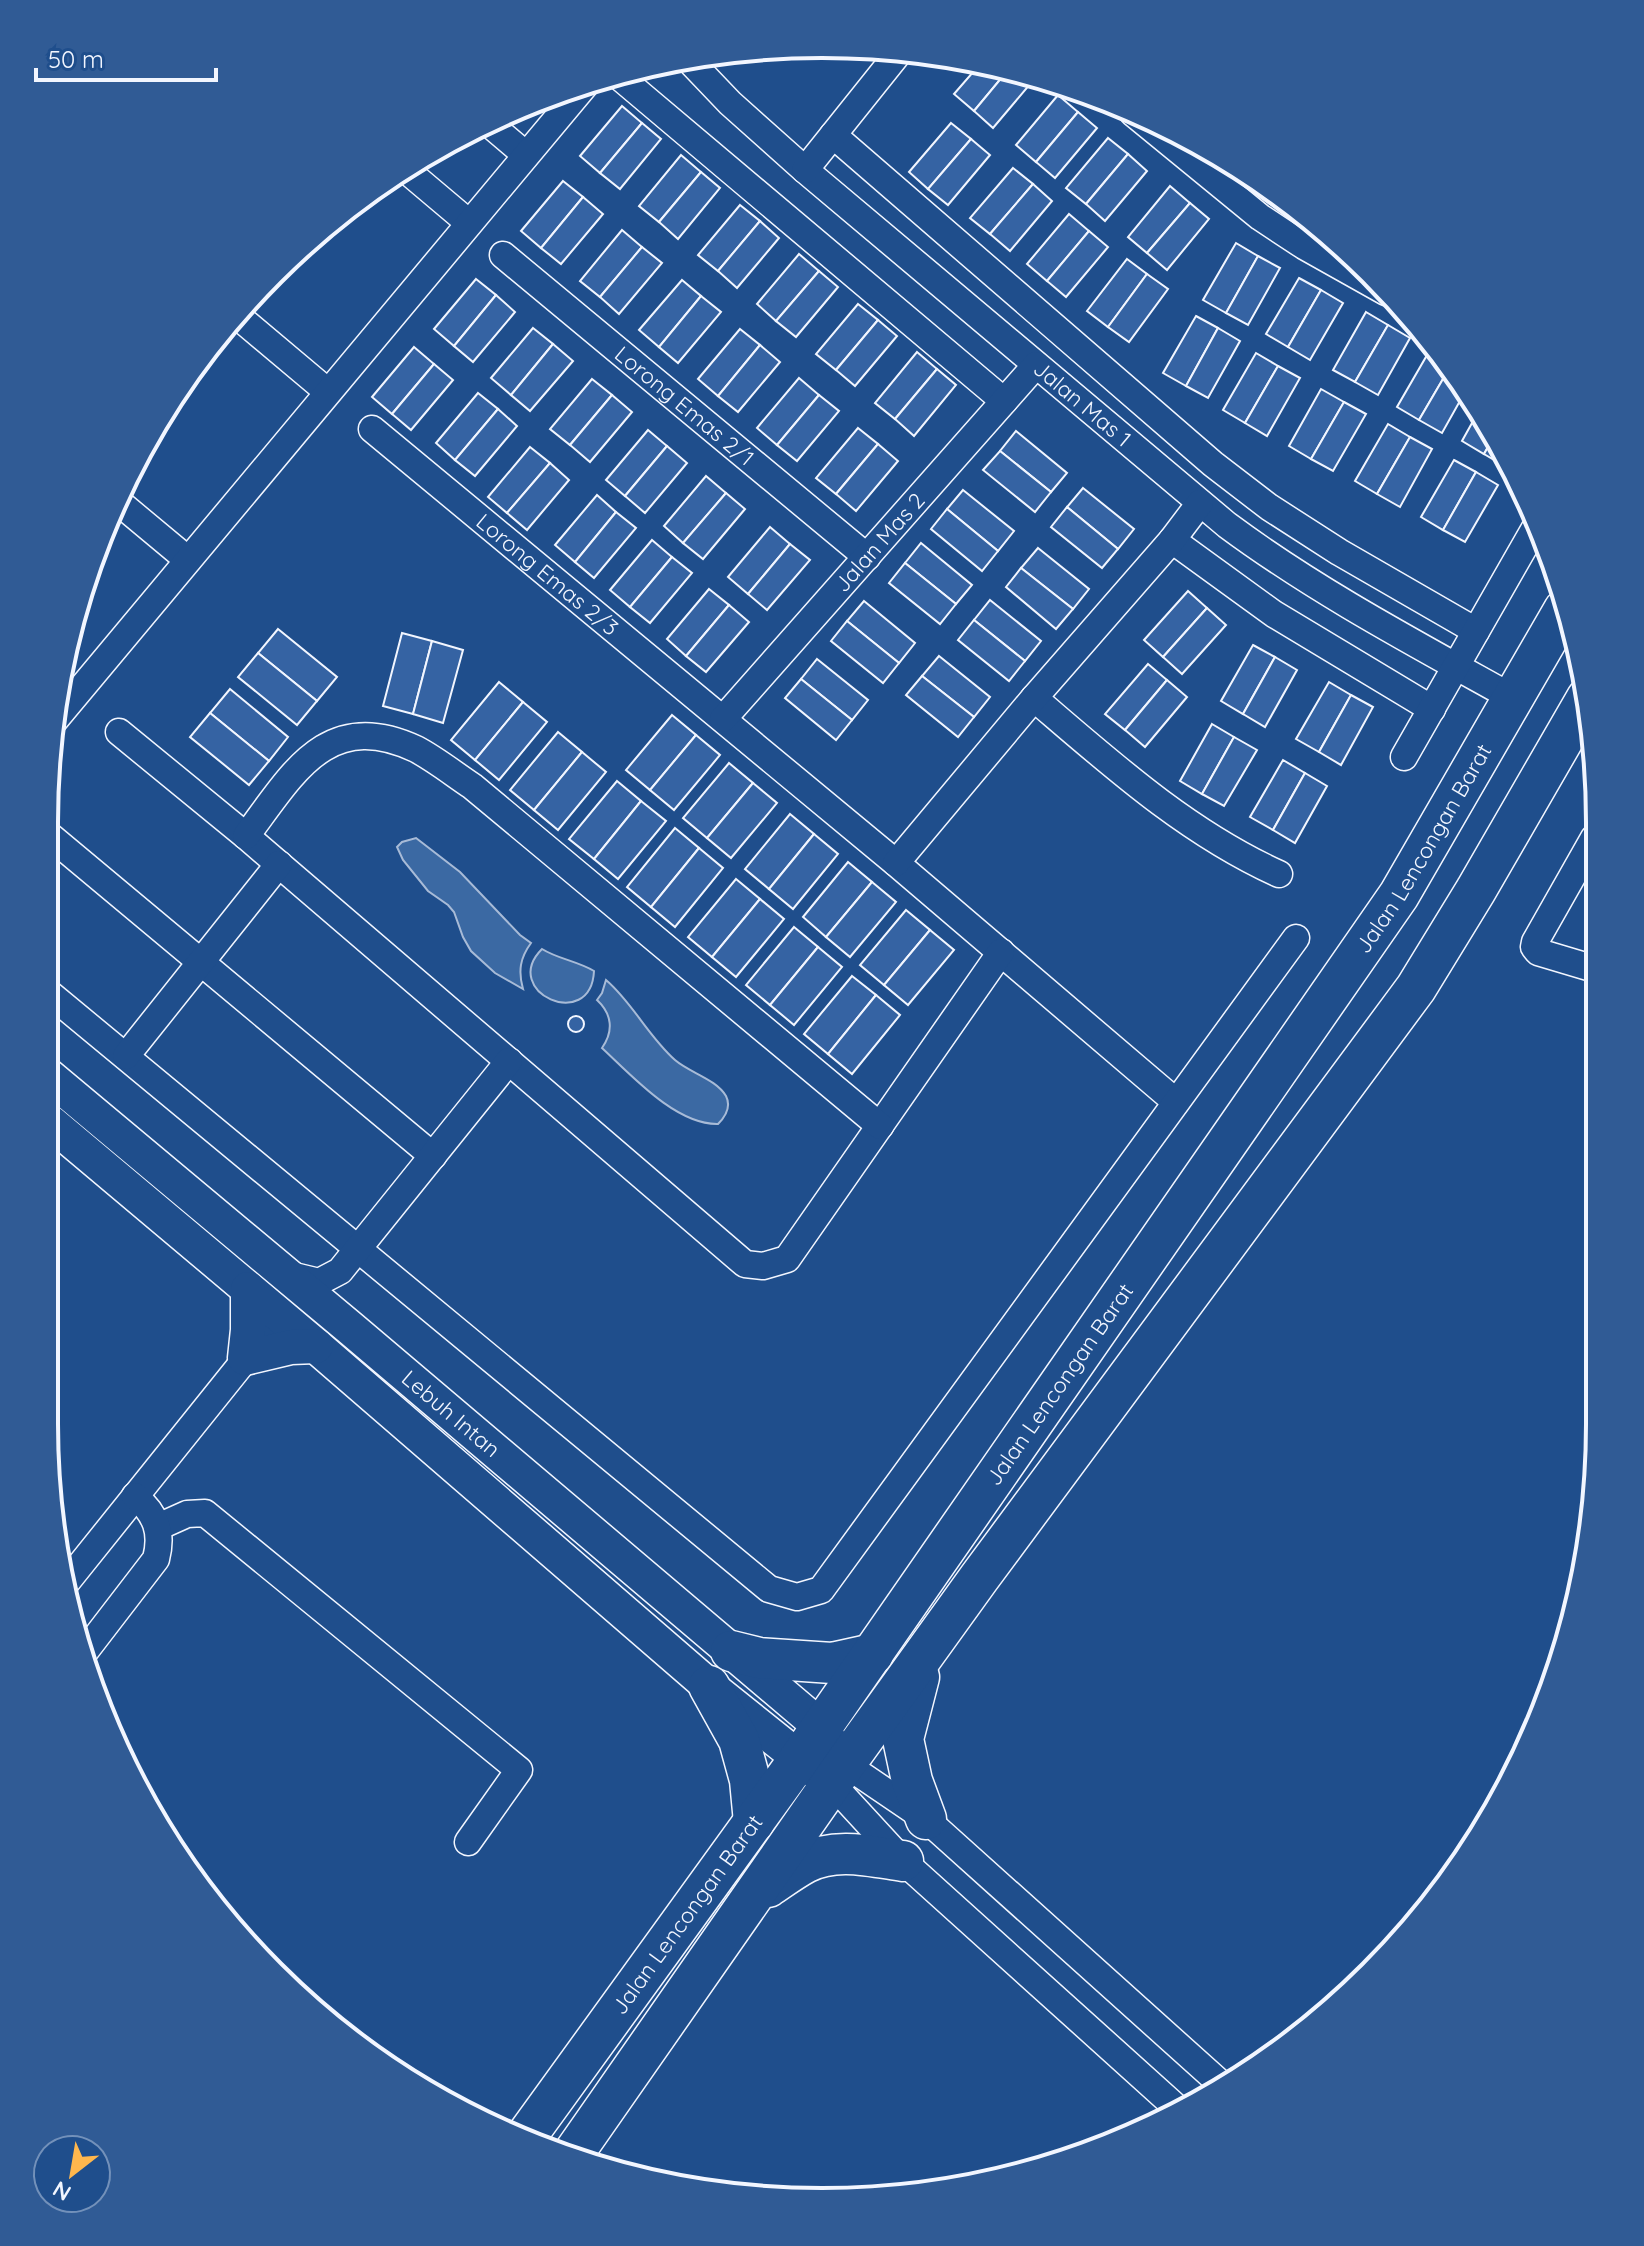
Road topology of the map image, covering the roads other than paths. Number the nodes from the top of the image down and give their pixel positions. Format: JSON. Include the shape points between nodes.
{"nodes":[{"id":1,"x":891,"y":62,"type":"edge"},
{"id":2,"x":698,"y":69,"type":"edge"},
{"id":3,"x":627,"y":83,"type":"edge"},
{"id":4,"x":572,"y":100,"type":"edge"},
{"id":5,"x":498,"y":131,"type":"edge"},
{"id":6,"x":833,"y":135,"type":"junction"},
{"id":7,"x":1166,"y":140,"type":"edge"},
{"id":8,"x":526,"y":155,"type":"junction"},
{"id":9,"x":805,"y":170,"type":"junction"},
{"id":10,"x":414,"y":177,"type":"edge"},
{"id":11,"x":469,"y":223,"type":"junction"},
{"id":12,"x":503,"y":255,"type":"dead end"},
{"id":13,"x":1353,"y":273,"type":"edge"},
{"id":14,"x":245,"y":322,"type":"edge"},
{"id":15,"x":1036,"y":365,"type":"junction"},
{"id":16,"x":328,"y":392,"type":"junction"},
{"id":17,"x":1004,"y":401,"type":"junction"},
{"id":18,"x":372,"y":429,"type":"dead end"},
{"id":19,"x":1200,"y":503,"type":"junction"},
{"id":20,"x":126,"y":508,"type":"edge"},
{"id":21,"x":1530,"y":536,"type":"edge"},
{"id":22,"x":1172,"y":540,"type":"junction"},
{"id":23,"x":867,"y":557,"type":"junction"},
{"id":24,"x":188,"y":560,"type":"junction"},
{"id":25,"x":1559,"y":619,"type":"edge"},
{"id":26,"x":1476,"y":631,"type":"junction"},
{"id":27,"x":1455,"y":666,"type":"junction"},
{"id":28,"x":1034,"y":698,"type":"junction"},
{"id":29,"x":1513,"y":698,"type":"junction"},
{"id":30,"x":68,"y":704,"type":"edge"},
{"id":31,"x":1432,"y":709,"type":"junction"},
{"id":32,"x":1578,"y":714,"type":"edge"},
{"id":33,"x":723,"y":719,"type":"junction"},
{"id":34,"x":119,"y":732,"type":"dead end"},
{"id":35,"x":1404,"y":757,"type":"dead end"},
{"id":36,"x":246,"y":836,"type":"junction"},
{"id":37,"x":58,"y":843,"type":"edge"},
{"id":38,"x":1586,"y":852,"type":"edge"},
{"id":39,"x":896,"y":863,"type":"junction"},
{"id":40,"x":279,"y":864,"type":"junction"},
{"id":41,"x":1279,"y":874,"type":"dead end"},
{"id":42,"x":1296,"y":938,"type":"dead end"},
{"id":43,"x":1001,"y":952,"type":"junction"},
{"id":44,"x":200,"y":962,"type":"junction"},
{"id":45,"x":1586,"y":966,"type":"edge"},
{"id":46,"x":58,"y":1001,"type":"edge"},
{"id":47,"x":126,"y":1056,"type":"junction"},
{"id":48,"x":509,"y":1061,"type":"junction"},
{"id":49,"x":58,"y":1084,"type":"edge"},
{"id":50,"x":1176,"y":1102,"type":"junction"},
{"id":51,"x":880,"y":1126,"type":"junction"},
{"id":52,"x":58,"y":1129,"type":"edge"},
{"id":53,"x":433,"y":1156,"type":"junction"},
{"id":54,"x":358,"y":1248,"type":"junction"},
{"id":55,"x":340,"y":1271,"type":"junction"},
{"id":56,"x":286,"y":1274,"type":"junction"},
{"id":57,"x":248,"y":1289,"type":"junction"},
{"id":58,"x":280,"y":1316,"type":"junction"},
{"id":59,"x":349,"y":1327,"type":"junction"},
{"id":60,"x":316,"y":1346,"type":"junction"},
{"id":61,"x":245,"y":1358,"type":"junction"},
{"id":62,"x":135,"y":1496,"type":"junction"},
{"id":63,"x":158,"y":1527,"type":"junction"},
{"id":64,"x":73,"y":1574,"type":"edge"},
{"id":65,"x":91,"y":1644,"type":"edge"},
{"id":66,"x":927,"y":1650,"type":"junction"},
{"id":67,"x":731,"y":1651,"type":"junction"},
{"id":68,"x":873,"y":1654,"type":"junction"},
{"id":69,"x":709,"y":1686,"type":"junction"},
{"id":70,"x":810,"y":1743,"type":"junction"},
{"id":71,"x":838,"y":1774,"type":"junction"},
{"id":72,"x":926,"y":1819,"type":"junction"},
{"id":73,"x":754,"y":1822,"type":"junction"},
{"id":74,"x":468,"y":1842,"type":"dead end"},
{"id":75,"x":903,"y":1861,"type":"junction"},
{"id":76,"x":752,"y":1898,"type":"junction"},
{"id":77,"x":1215,"y":2079,"type":"edge"},
{"id":78,"x":1171,"y":2103,"type":"edge"},
{"id":79,"x":531,"y":2130,"type":"edge"},
{"id":80,"x":579,"y":2148,"type":"edge"}],
"edges":[{"from":1,"to":6,"type":"street"},
{"from":2,"to":9,"type":"street","name":"Jalan Mas 1"},
{"from":3,"to":17,"type":"street"},
{"from":4,"to":8,"type":"street"},
{"from":5,"to":8,"type":"street"},
{"from":6,"to":9,"type":"street"},
{"from":6,"to":26,"type":"street","via":[[1269,507]]},
{"from":7,"to":13,"type":"street","via":[[1260,217]]},
{"from":8,"to":11,"type":"street"},
{"from":9,"to":15,"type":"street","name":"Jalan Mas 1"},
{"from":10,"to":11,"type":"street"},
{"from":11,"to":16,"type":"street"},
{"from":12,"to":23,"type":"street","name":"Lorong Emas 2/1"},
{"from":14,"to":16,"type":"street"},
{"from":15,"to":17,"type":"street","name":"Jalan Mas 2"},
{"from":15,"to":19,"type":"street","name":"Jalan Mas 1"},
{"from":16,"to":24,"type":"street"},
{"from":17,"to":23,"type":"street","name":"Jalan Mas 2"},
{"from":18,"to":33,"type":"street","name":"Lorong Emas 2/3"},
{"from":19,"to":22,"type":"street"},
{"from":19,"to":27,"type":"street","name":"Jalan Mas 1","via":[[1263,552]]},
{"from":20,"to":24,"type":"street"},
{"from":21,"to":26,"type":"street"},
{"from":22,"to":28,"type":"street"},
{"from":22,"to":31,"type":"street","via":[[1274,614]]},
{"from":23,"to":33,"type":"street","name":"Jalan Mas 2"},
{"from":24,"to":30,"type":"street"},
{"from":25,"to":29,"type":"highway","name":"Jalan Lencongan Barat"},
{"from":26,"to":27,"type":"street"},
{"from":27,"to":29,"type":"street","name":"Jalan Mas 1"},
{"from":27,"to":31,"type":"street"},
{"from":28,"to":39,"type":"street"},
{"from":28,"to":41,"type":"street","via":[[1179,816]]},
{"from":29,"to":68,"type":"highway","name":"Jalan Lencongan Barat","via":[[1399,895]]},
{"from":31,"to":35,"type":"street"},
{"from":32,"to":66,"type":"highway","name":"Jalan Lencongan Barat","via":[[1416,988]]},
{"from":33,"to":39,"type":"street","name":"Lorong Emas 2/3"},
{"from":34,"to":36,"type":"street"},
{"from":36,"to":40,"type":"street"},
{"from":36,"to":51,"type":"street","via":[[301,764],[327,746],[345,737],[377,737],[415,749],[472,786]]},
{"from":37,"to":44,"type":"street"},
{"from":38,"to":45,"type":"street","via":[[1534,947]]},
{"from":39,"to":43,"type":"street","name":"Lorong Emas 2/3"},
{"from":40,"to":44,"type":"street"},
{"from":40,"to":48,"type":"street"},
{"from":42,"to":50,"type":"street"},
{"from":43,"to":50,"type":"street","name":"Lorong Emas 2/3"},
{"from":43,"to":51,"type":"street"},
{"from":44,"to":47,"type":"street"},
{"from":44,"to":53,"type":"street"},
{"from":46,"to":47,"type":"street"},
{"from":47,"to":54,"type":"street"},
{"from":48,"to":51,"type":"street","via":[[745,1264],[763,1266],[787,1259]]},
{"from":48,"to":53,"type":"street"},
{"from":49,"to":56,"type":"main road","name":"Lebuh Intan"},
{"from":50,"to":54,"type":"street","via":[[821,1590],[797,1597],[769,1589]]},
{"from":52,"to":57,"type":"main road","name":"Lebuh Intan"},
{"from":53,"to":54,"type":"street"},
{"from":54,"to":55,"type":"street"},
{"from":55,"to":56,"type":"street","via":[[319,1282]]},
{"from":55,"to":59,"type":"street","via":[[340,1300]]},
{"from":56,"to":59,"type":"main road","name":"Lebuh Intan"},
{"from":57,"to":58,"type":"main road","name":"Lebuh Intan"},
{"from":57,"to":61,"type":"main road"},
{"from":58,"to":60,"type":"main road","name":"Lebuh Intan"},
{"from":58,"to":61,"type":"street"},
{"from":59,"to":67,"type":"main road","name":"Lebuh Intan"},
{"from":60,"to":61,"type":"main road"},
{"from":60,"to":69,"type":"main road","name":"Lebuh Intan"},
{"from":61,"to":62,"type":"street"},
{"from":62,"to":63,"type":"street"},
{"from":62,"to":64,"type":"street"},
{"from":63,"to":65,"type":"street","via":[[156,1559]]},
{"from":63,"to":74,"type":"street","via":[[187,1514],[205,1513],[519,1770]]},
{"from":66,"to":71,"type":"highway","name":"Jalan Lencongan Barat"},
{"from":66,"to":72,"type":"highway","via":[[903,1739]]},
{"from":67,"to":68,"type":"highway","via":[[832,1663]]},
{"from":67,"to":70,"type":"main road","name":"Lebuh Intan"},
{"from":68,"to":70,"type":"highway","name":"Jalan Lencongan Barat"},
{"from":69,"to":70,"type":"main road","name":"Lebuh Intan"},
{"from":69,"to":73,"type":"highway","via":[[742,1748]]},
{"from":70,"to":71,"type":"main road","name":"Lebuh Intan"},
{"from":70,"to":73,"type":"highway","name":"Jalan Lencongan Barat"},
{"from":71,"to":72,"type":"street"},
{"from":71,"to":75,"type":"street"},
{"from":71,"to":76,"type":"highway","name":"Jalan Lencongan Barat"},
{"from":72,"to":77,"type":"street"},
{"from":73,"to":79,"type":"highway","name":"Jalan Lencongan Barat"},
{"from":75,"to":76,"type":"highway","via":[[832,1853],[806,1862]]},
{"from":75,"to":78,"type":"street"},
{"from":76,"to":80,"type":"highway","name":"Jalan Lencongan Barat"}]}
